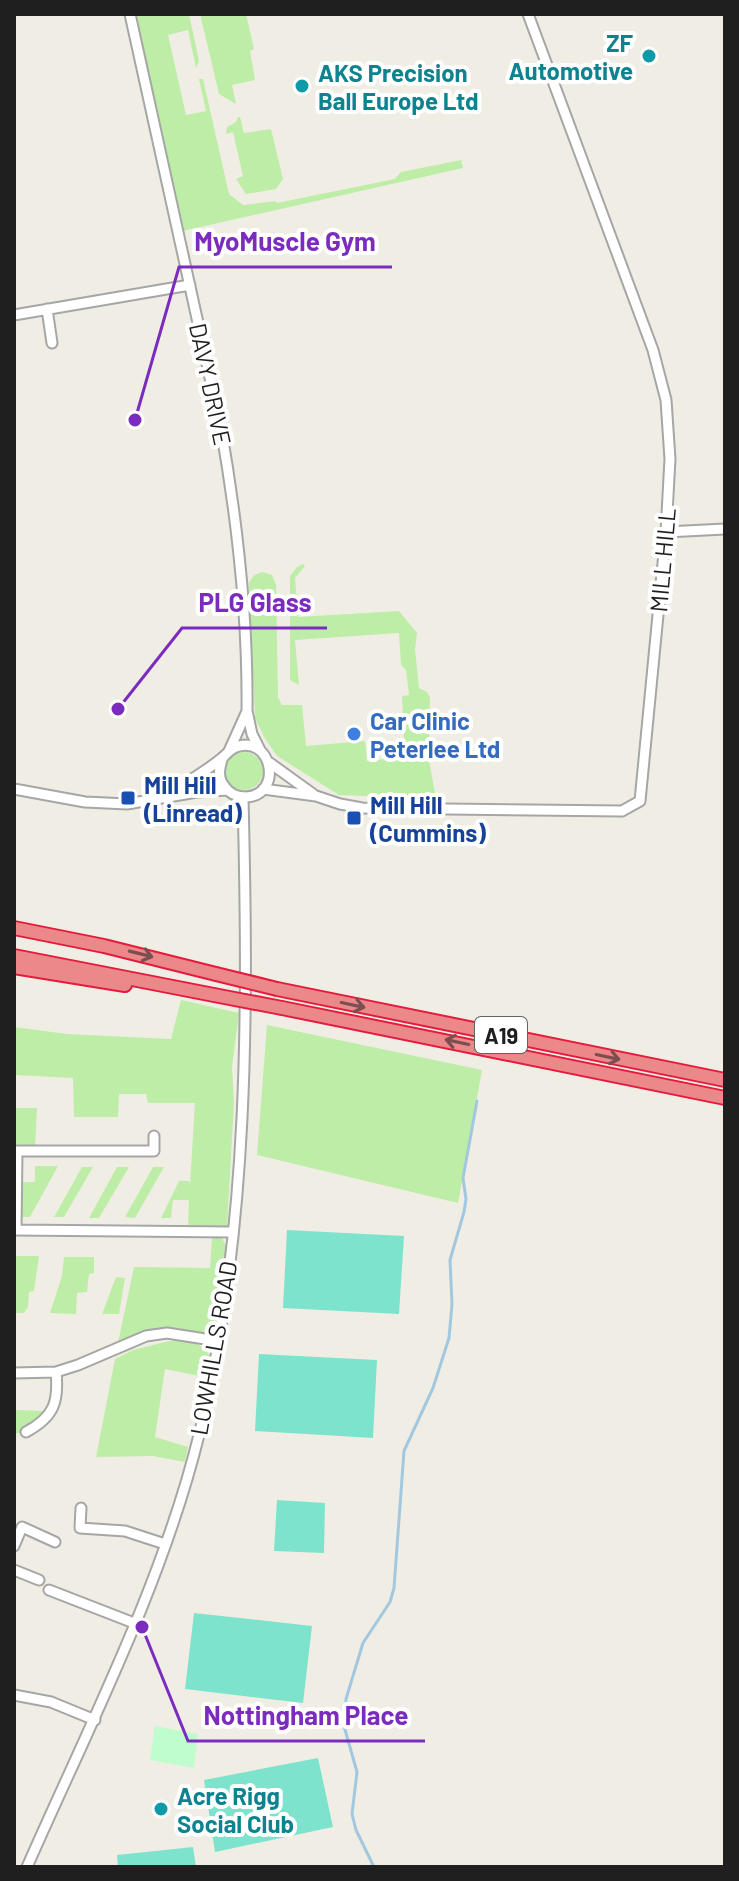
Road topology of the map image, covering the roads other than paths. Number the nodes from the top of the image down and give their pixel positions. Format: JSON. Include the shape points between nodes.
{"nodes":[{"id":1,"x":130,"y":14,"type":"edge"},
{"id":2,"x":528,"y":14,"type":"edge"},
{"id":3,"x":190,"y":285,"type":"junction"},
{"id":4,"x":47,"y":309,"type":"junction"},
{"id":5,"x":14,"y":315,"type":"edge"},
{"id":6,"x":52,"y":343,"type":"dead end"},
{"id":7,"x":725,"y":529,"type":"edge"},
{"id":8,"x":666,"y":532,"type":"junction"},
{"id":9,"x":247,"y":711,"type":"junction"},
{"id":10,"x":260,"y":750,"type":"junction"},
{"id":11,"x":226,"y":754,"type":"junction"},
{"id":12,"x":269,"y":763,"type":"junction"},
{"id":13,"x":14,"y":789,"type":"edge"},
{"id":14,"x":263,"y":789,"type":"junction"},
{"id":15,"x":227,"y":790,"type":"junction"},
{"id":16,"x":316,"y":796,"type":"junction"},
{"id":17,"x":164,"y":797,"type":"junction"},
{"id":18,"x":243,"y":797,"type":"junction"},
{"id":19,"x":14,"y":920,"type":"edge"},
{"id":20,"x":14,"y":928,"type":"edge"},
{"id":21,"x":65,"y":938,"type":"junction"},
{"id":22,"x":14,"y":956,"type":"edge"},
{"id":23,"x":14,"y":967,"type":"edge"},
{"id":24,"x":168,"y":986,"type":"junction"},
{"id":25,"x":725,"y":1080,"type":"edge"},
{"id":26,"x":725,"y":1098,"type":"edge"},
{"id":27,"x":154,"y":1136,"type":"dead end"},
{"id":28,"x":16,"y":1150,"type":"edge"},
{"id":29,"x":15,"y":1230,"type":"edge"},
{"id":30,"x":232,"y":1232,"type":"junction"},
{"id":31,"x":218,"y":1341,"type":"junction"},
{"id":32,"x":56,"y":1372,"type":"junction"},
{"id":33,"x":14,"y":1373,"type":"edge"},
{"id":34,"x":26,"y":1432,"type":"dead end"},
{"id":35,"x":81,"y":1508,"type":"dead end"},
{"id":36,"x":18,"y":1525,"type":"edge"},
{"id":37,"x":55,"y":1542,"type":"dead end"},
{"id":38,"x":165,"y":1544,"type":"junction"},
{"id":39,"x":14,"y":1546,"type":"edge"},
{"id":40,"x":14,"y":1570,"type":"edge"},
{"id":41,"x":39,"y":1580,"type":"dead end"},
{"id":42,"x":49,"y":1590,"type":"dead end"},
{"id":43,"x":134,"y":1623,"type":"junction"},
{"id":44,"x":14,"y":1695,"type":"edge"},
{"id":45,"x":95,"y":1720,"type":"junction"},
{"id":46,"x":27,"y":1867,"type":"edge"}],
"edges":[{"from":1,"to":3,"type":"street","name":"DAVY DRIVE"},
{"from":2,"to":8,"type":"street","name":"MILL HILL","via":[[653,350],[666,400]]},
{"from":3,"to":4,"type":"street"},
{"from":3,"to":9,"type":"street","name":"DAVY DRIVE","via":[[232,489]]},
{"from":4,"to":5,"type":"street"},
{"from":4,"to":6,"type":"street"},
{"from":7,"to":8,"type":"street"},
{"from":8,"to":16,"type":"street","name":"MILL HILL","via":[[640,801],[622,811],[362,808]]},
{"from":9,"to":10,"type":"street","name":"DAVY DRIVE"},
{"from":9,"to":11,"type":"street","name":"DAVY DRIVE"},
{"from":10,"to":11,"type":"street","via":[[246,745]]},
{"from":10,"to":12,"type":"street"},
{"from":11,"to":15,"type":"street","via":[[219,775]]},
{"from":11,"to":17,"type":"street"},
{"from":12,"to":14,"type":"street","via":[[270,778]]},
{"from":12,"to":16,"type":"street","name":"MILL HILL"},
{"from":13,"to":17,"type":"street","via":[[85,802],[127,804]]},
{"from":14,"to":16,"type":"street","name":"MILL HILL"},
{"from":14,"to":18,"type":"street"},
{"from":15,"to":17,"type":"street"},
{"from":15,"to":18,"type":"street"},
{"from":18,"to":30,"type":"street","name":"LOWHILLS ROAD","via":[[245,1045]]},
{"from":19,"to":21,"type":"highway"},
{"from":20,"to":21,"type":"highway","number":"A19"},
{"from":21,"to":25,"type":"highway","number":"A19","one_way":true,"bridge":true,"via":[[277,989]]},
{"from":22,"to":24,"type":"highway","number":"A19"},
{"from":23,"to":24,"type":"highway","via":[[118,984]]},
{"from":26,"to":24,"type":"highway","number":"A19","one_way":true,"bridge":true},
{"from":27,"to":28,"type":"street","via":[[154,1151]]},
{"from":28,"to":29,"type":"street"},
{"from":29,"to":30,"type":"street"},
{"from":30,"to":31,"type":"street","name":"LOWHILLS ROAD"},
{"from":31,"to":32,"type":"street","via":[[186,1334],[146,1336]]},
{"from":31,"to":38,"type":"street","name":"LOWHILLS ROAD","via":[[199,1436]]},
{"from":32,"to":33,"type":"street"},
{"from":32,"to":34,"type":"street","via":[[54,1407]]},
{"from":35,"to":38,"type":"street","via":[[80,1528],[125,1531]]},
{"from":36,"to":37,"type":"street"},
{"from":36,"to":39,"type":"street"},
{"from":38,"to":43,"type":"street","name":"LOWHILLS ROAD"},
{"from":40,"to":41,"type":"street"},
{"from":42,"to":43,"type":"street"},
{"from":43,"to":45,"type":"street","name":"LOWHILLS ROAD"},
{"from":44,"to":45,"type":"street","via":[[51,1702]]},
{"from":45,"to":46,"type":"street","name":"LOWHILLS ROAD"}]}
